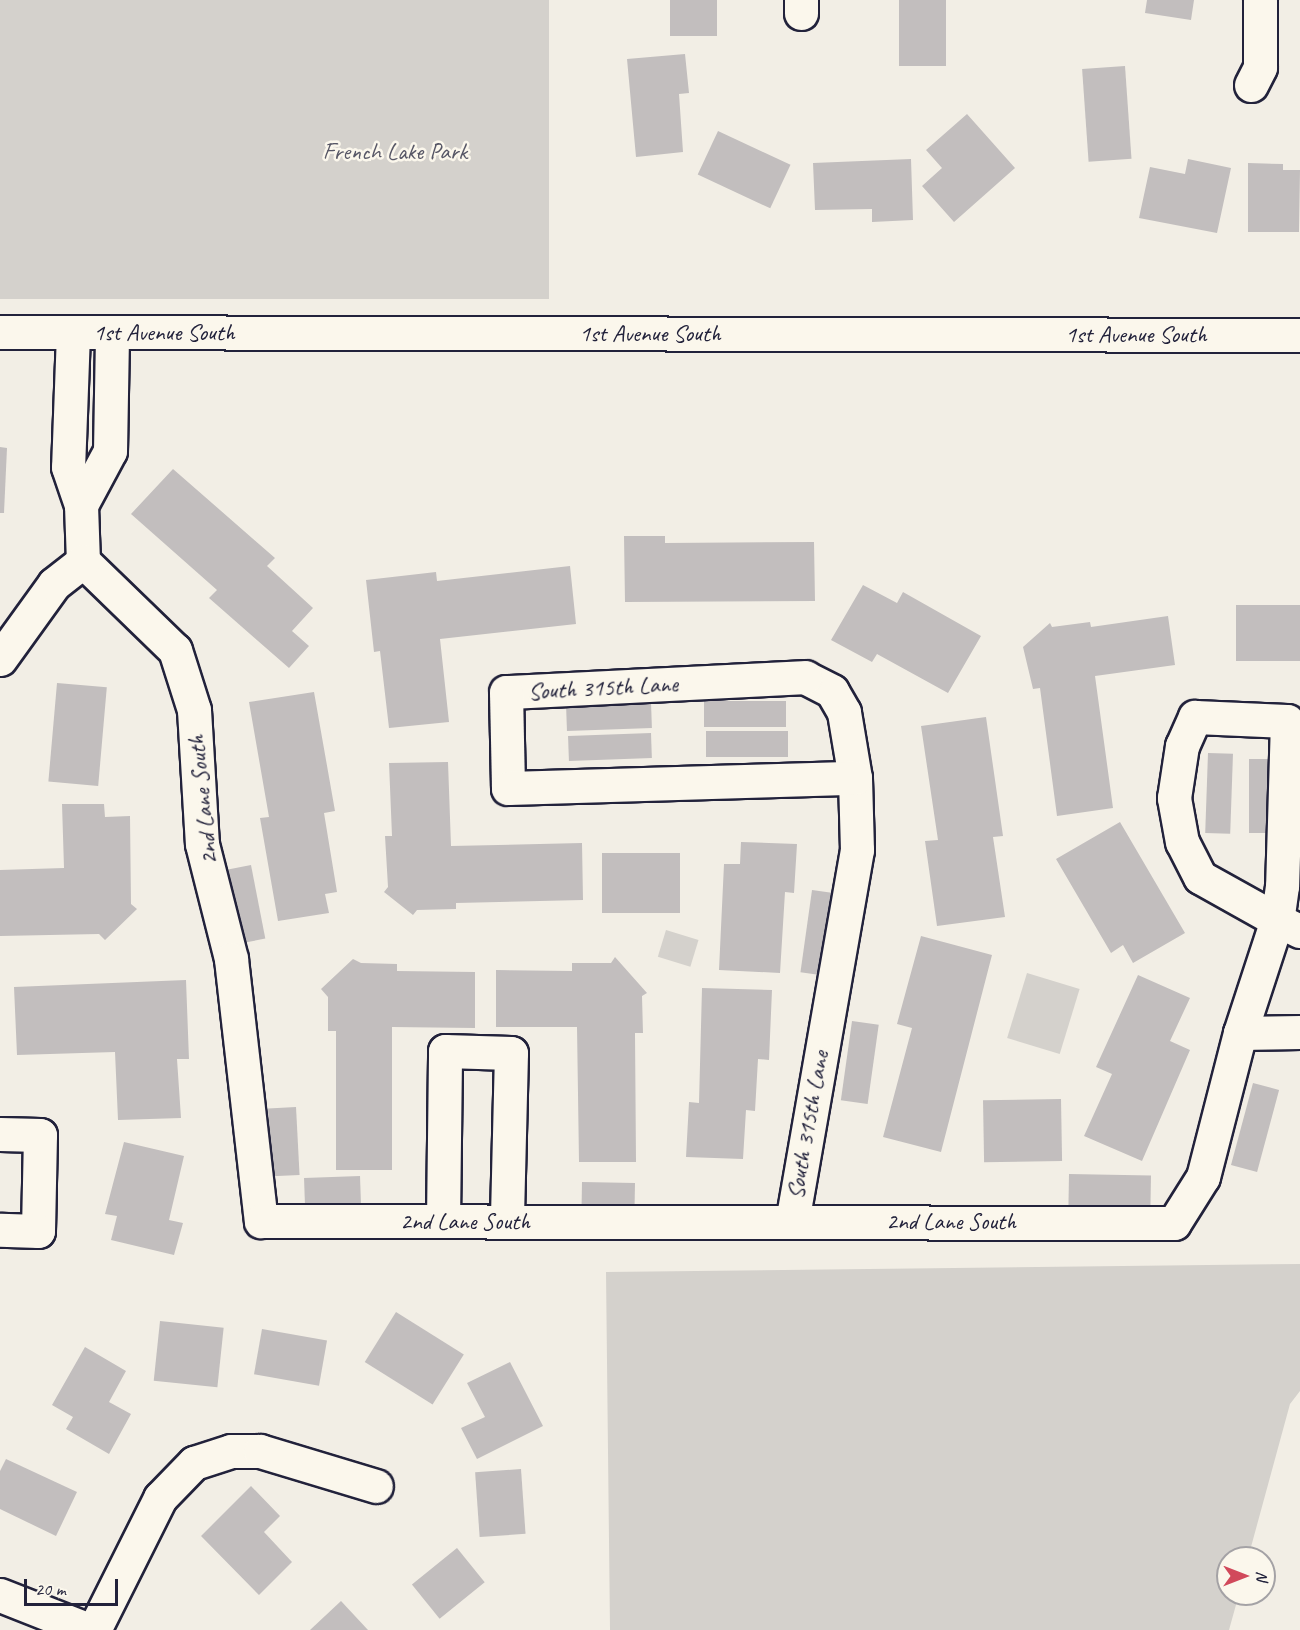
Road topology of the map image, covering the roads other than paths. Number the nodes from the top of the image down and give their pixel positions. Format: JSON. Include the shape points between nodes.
{"nodes":[{"id":1,"x":1260,"y":0,"type":"edge"},
{"id":2,"x":1251,"y":85,"type":"dead end"},
{"id":3,"x":0,"y":333,"type":"edge"},
{"id":4,"x":73,"y":333,"type":"junction"},
{"id":5,"x":112,"y":333,"type":"junction"},
{"id":6,"x":1300,"y":336,"type":"edge"},
{"id":7,"x":81,"y":505,"type":"junction"},
{"id":8,"x":83,"y":561,"type":"junction"},
{"id":9,"x":0,"y":659,"type":"edge"},
{"id":10,"x":855,"y":778,"type":"junction"},
{"id":11,"x":1288,"y":925,"type":"edge"},
{"id":12,"x":1300,"y":1032,"type":"edge"},
{"id":13,"x":1240,"y":1033,"type":"junction"},
{"id":14,"x":0,"y":1134,"type":"edge"},
{"id":15,"x":442,"y":1221,"type":"junction"},
{"id":16,"x":507,"y":1222,"type":"junction"},
{"id":17,"x":792,"y":1222,"type":"junction"},
{"id":18,"x":0,"y":1230,"type":"edge"},
{"id":19,"x":376,"y":1486,"type":"dead end"},
{"id":20,"x":0,"y":1595,"type":"edge"},
{"id":21,"x":91,"y":1630,"type":"edge"}],
"edges":[{"from":1,"to":2,"type":"street","via":[[1260,67]]},
{"from":3,"to":4,"type":"street","name":"1st Avenue South"},
{"from":4,"to":5,"type":"street","name":"1st Avenue South"},
{"from":4,"to":7,"type":"street","via":[[68,467]]},
{"from":5,"to":6,"type":"street","name":"1st Avenue South"},
{"from":5,"to":7,"type":"street","via":[[110,451]]},
{"from":7,"to":8,"type":"street"},
{"from":8,"to":9,"type":"street","via":[[54,584]]},
{"from":8,"to":15,"type":"street","name":"2nd Lane South","via":[[175,650],[194,710],[202,844],[231,959],[261,1221]]},
{"from":10,"to":10,"type":"street","name":"South 315th Lane","via":[[508,788],[506,692],[805,677],[832,691],[844,712]]},
{"from":10,"to":17,"type":"street","name":"South 315th Lane","via":[[857,850]]},
{"from":11,"to":11,"type":"street","name":"2nd Lane South","via":[[1200,877],[1182,842],[1174,798],[1182,746],[1195,717],[1287,721],[1282,886]]},
{"from":11,"to":13,"type":"street","name":"2nd Lane South"},
{"from":12,"to":13,"type":"street"},
{"from":13,"to":17,"type":"street","name":"2nd Lane South","via":[[1203,1177],[1174,1223]]},
{"from":14,"to":18,"type":"street","via":[[40,1135],[38,1231]]},
{"from":15,"to":16,"type":"street","name":"2nd Lane South"},
{"from":15,"to":16,"type":"street","via":[[445,1051],[511,1053]]},
{"from":16,"to":17,"type":"street","name":"2nd Lane South"},
{"from":19,"to":21,"type":"street","via":[[260,1450],[231,1451],[194,1463],[160,1498]]},
{"from":20,"to":21,"type":"street"}]}
